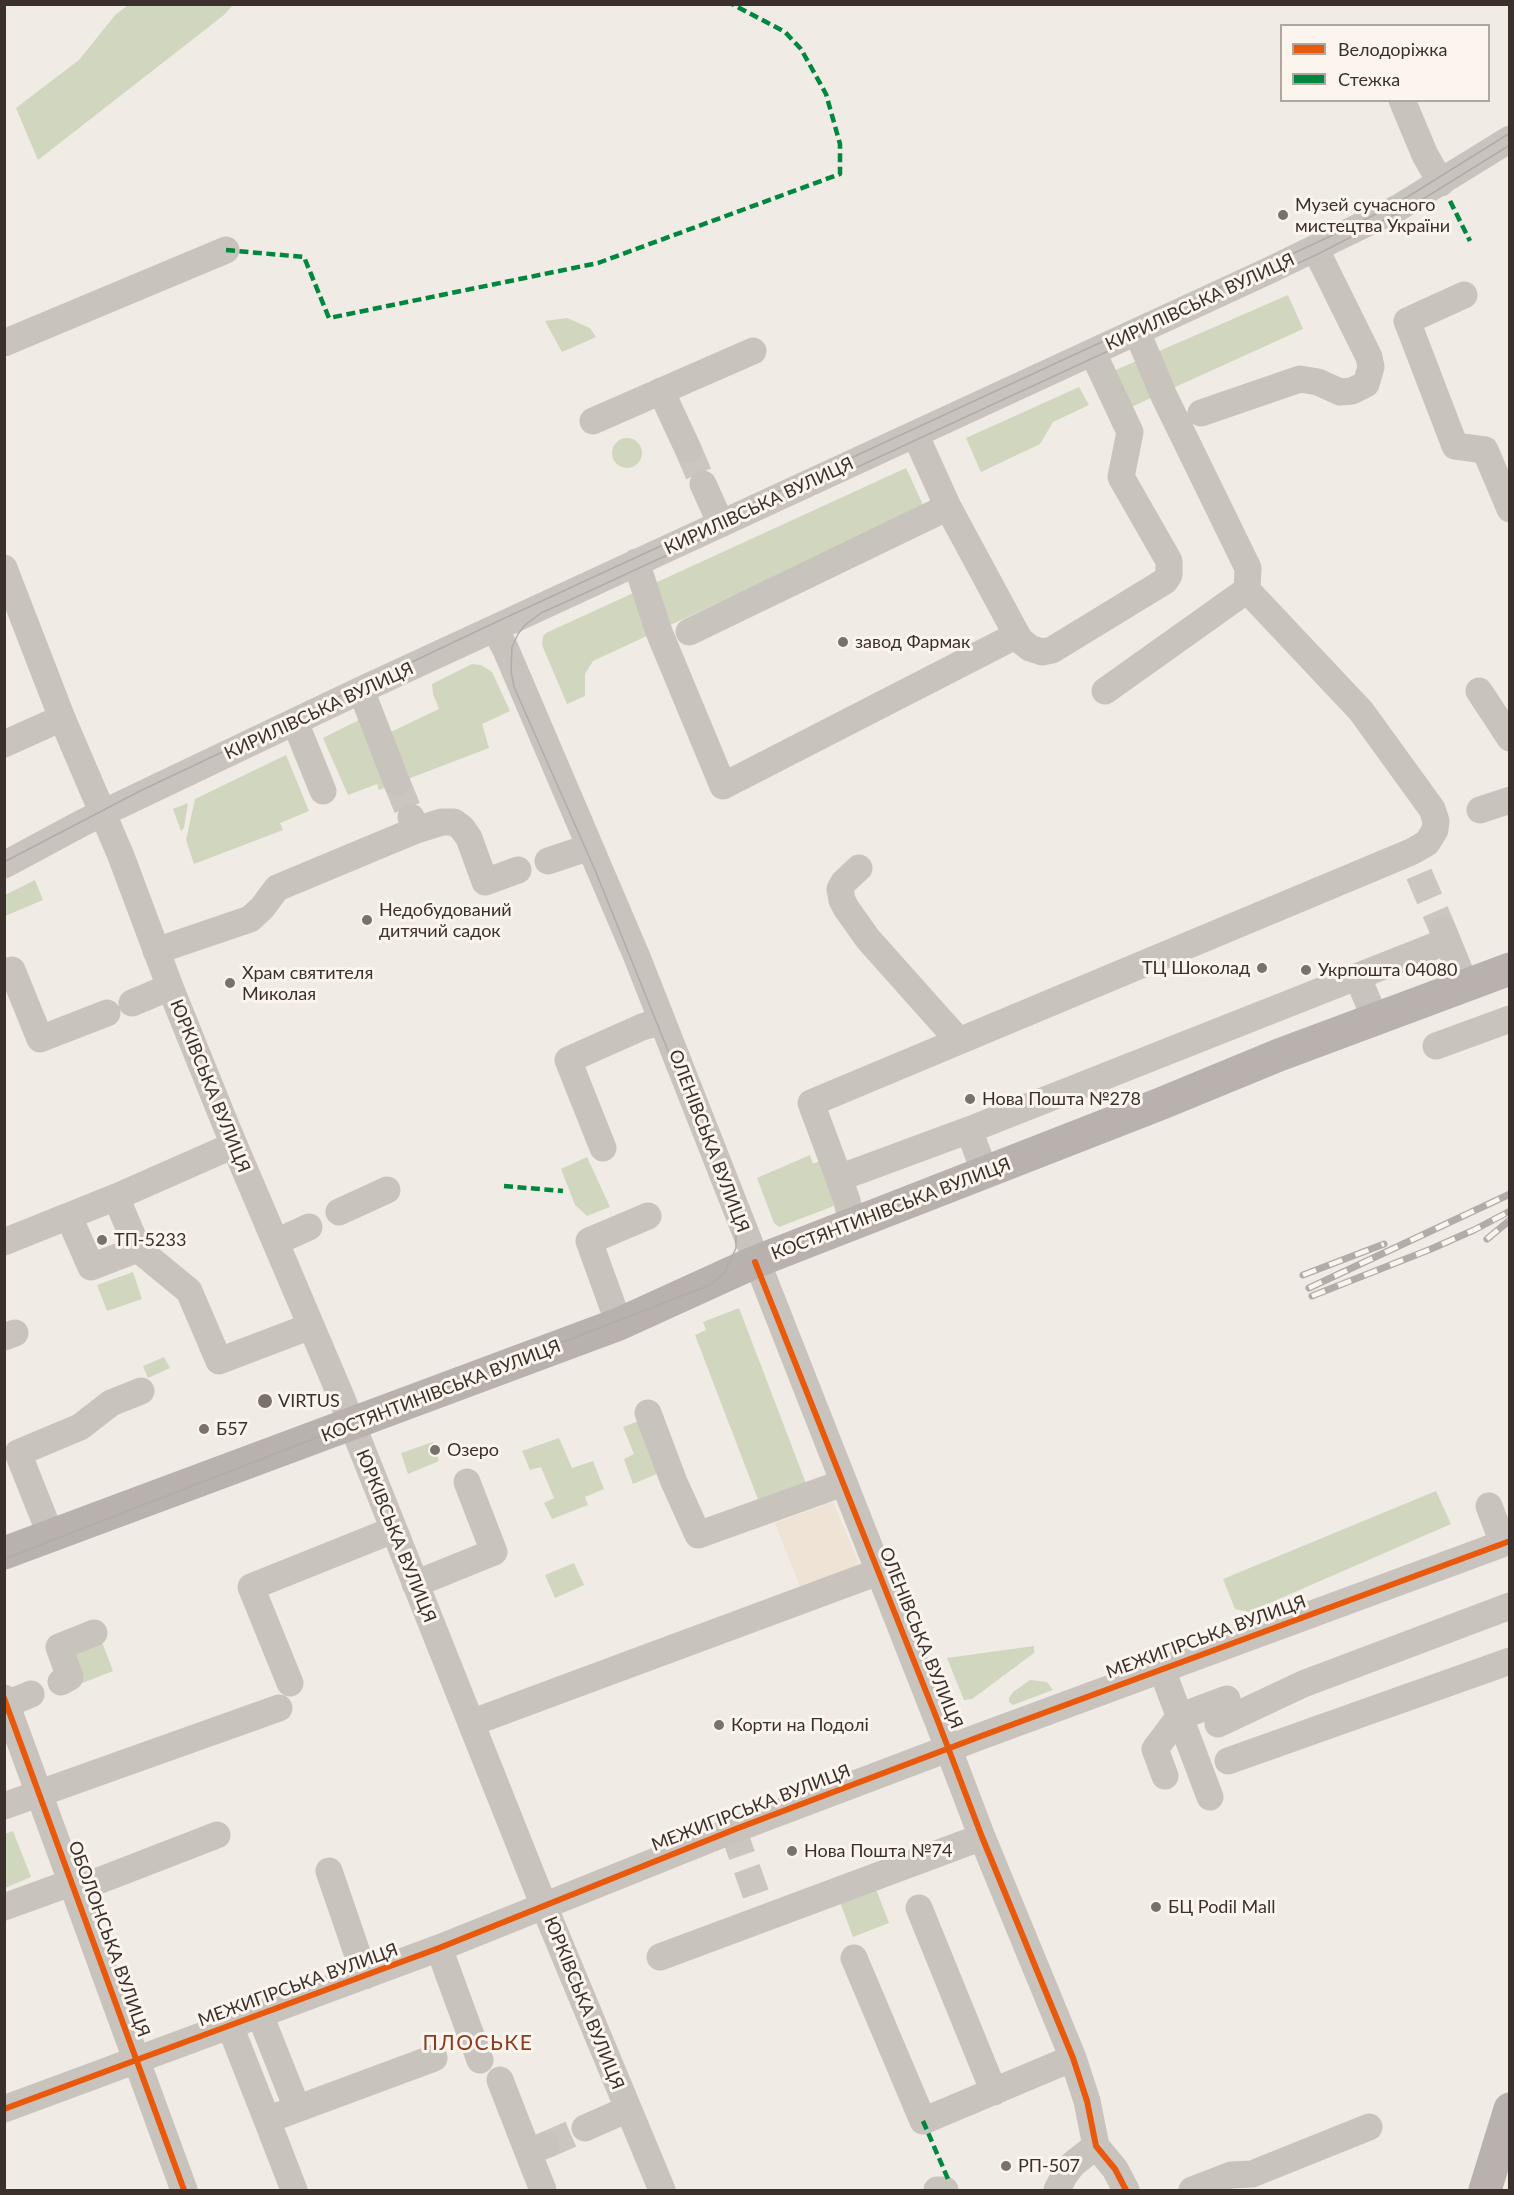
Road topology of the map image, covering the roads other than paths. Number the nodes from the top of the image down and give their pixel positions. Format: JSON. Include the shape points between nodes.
{"nodes":[{"id":1,"x":1403,"y":102,"type":"edge"},
{"id":2,"x":1509,"y":139,"type":"edge"},
{"id":3,"x":1441,"y":183,"type":"junction"},
{"id":4,"x":1315,"y":248,"type":"junction"},
{"id":5,"x":226,"y":250,"type":"dead end"},
{"id":6,"x":1464,"y":295,"type":"dead end"},
{"id":7,"x":1137,"y":332,"type":"junction"},
{"id":8,"x":4,"y":343,"type":"edge"},
{"id":9,"x":753,"y":351,"type":"dead end"},
{"id":10,"x":1093,"y":353,"type":"junction"},
{"id":11,"x":662,"y":391,"type":"junction"},
{"id":12,"x":1201,"y":413,"type":"dead end"},
{"id":13,"x":593,"y":421,"type":"dead end"},
{"id":14,"x":915,"y":434,"type":"junction"},
{"id":15,"x":688,"y":449,"type":"tunnel mouth"},
{"id":16,"x":703,"y":484,"type":"tunnel mouth"},
{"id":17,"x":948,"y":507,"type":"junction"},
{"id":18,"x":1509,"y":509,"type":"edge"},
{"id":19,"x":721,"y":524,"type":"junction"},
{"id":20,"x":636,"y":562,"type":"junction"},
{"id":21,"x":4,"y":568,"type":"edge"},
{"id":22,"x":1247,"y":590,"type":"junction"},
{"id":23,"x":495,"y":629,"type":"junction"},
{"id":24,"x":689,"y":632,"type":"dead end"},
{"id":25,"x":1017,"y":635,"type":"junction"},
{"id":26,"x":361,"y":690,"type":"junction"},
{"id":27,"x":1479,"y":691,"type":"dead end"},
{"id":28,"x":1105,"y":692,"type":"dead end"},
{"id":29,"x":62,"y":718,"type":"junction"},
{"id":30,"x":295,"y":722,"type":"junction"},
{"id":31,"x":1509,"y":738,"type":"edge"},
{"id":32,"x":4,"y":744,"type":"edge"},
{"id":33,"x":397,"y":783,"type":"tunnel mouth"},
{"id":34,"x":323,"y":791,"type":"dead end"},
{"id":35,"x":1509,"y":800,"type":"edge"},
{"id":36,"x":1480,"y":810,"type":"dead end"},
{"id":37,"x":103,"y":814,"type":"junction"},
{"id":38,"x":590,"y":847,"type":"junction"},
{"id":39,"x":548,"y":861,"type":"dead end"},
{"id":40,"x":4,"y":865,"type":"edge"},
{"id":41,"x":859,"y":868,"type":"dead end"},
{"id":42,"x":518,"y":870,"type":"dead end"},
{"id":43,"x":156,"y":951,"type":"junction"},
{"id":44,"x":1509,"y":969,"type":"edge"},
{"id":45,"x":4,"y":973,"type":"edge"},
{"id":46,"x":1358,"y":978,"type":"junction"},
{"id":47,"x":1465,"y":984,"type":"junction"},
{"id":48,"x":170,"y":987,"type":"junction"},
{"id":49,"x":132,"y":1003,"type":"dead end"},
{"id":50,"x":660,"y":1003,"type":"junction"},
{"id":51,"x":107,"y":1013,"type":"dead end"},
{"id":52,"x":1375,"y":1018,"type":"junction"},
{"id":53,"x":1509,"y":1019,"type":"edge"},
{"id":54,"x":959,"y":1041,"type":"junction"},
{"id":55,"x":1436,"y":1046,"type":"dead end"},
{"id":56,"x":969,"y":1130,"type":"junction"},
{"id":57,"x":234,"y":1145,"type":"junction"},
{"id":58,"x":603,"y":1148,"type":"dead end"},
{"id":59,"x":985,"y":1173,"type":"junction"},
{"id":60,"x":839,"y":1178,"type":"junction"},
{"id":61,"x":387,"y":1190,"type":"dead end"},
{"id":62,"x":116,"y":1197,"type":"junction"},
{"id":63,"x":339,"y":1212,"type":"dead end"},
{"id":64,"x":648,"y":1216,"type":"dead end"},
{"id":65,"x":69,"y":1217,"type":"junction"},
{"id":66,"x":852,"y":1224,"type":"junction"},
{"id":67,"x":309,"y":1227,"type":"dead end"},
{"id":68,"x":5,"y":1239,"type":"edge"},
{"id":69,"x":276,"y":1242,"type":"junction"},
{"id":70,"x":138,"y":1249,"type":"junction"},
{"id":71,"x":755,"y":1262,"type":"junction"},
{"id":72,"x":619,"y":1324,"type":"junction"},
{"id":73,"x":311,"y":1326,"type":"junction"},
{"id":74,"x":141,"y":1391,"type":"dead end"},
{"id":75,"x":648,"y":1413,"type":"dead end"},
{"id":76,"x":351,"y":1424,"type":"junction"},
{"id":77,"x":467,"y":1482,"type":"dead end"},
{"id":78,"x":843,"y":1483,"type":"junction"},
{"id":79,"x":1489,"y":1506,"type":"dead end"},
{"id":80,"x":393,"y":1530,"type":"junction"},
{"id":81,"x":51,"y":1536,"type":"junction"},
{"id":82,"x":1506,"y":1542,"type":"edge"},
{"id":83,"x":4,"y":1553,"type":"edge"},
{"id":84,"x":878,"y":1572,"type":"junction"},
{"id":85,"x":415,"y":1584,"type":"junction"},
{"id":86,"x":1509,"y":1606,"type":"edge"},
{"id":87,"x":94,"y":1634,"type":"dead end"},
{"id":88,"x":1509,"y":1661,"type":"edge"},
{"id":89,"x":1161,"y":1670,"type":"junction"},
{"id":90,"x":61,"y":1682,"type":"dead end"},
{"id":91,"x":290,"y":1683,"type":"dead end"},
{"id":92,"x":14,"y":1699,"type":"edge"},
{"id":93,"x":1227,"y":1699,"type":"dead end"},
{"id":94,"x":279,"y":1708,"type":"dead end"},
{"id":95,"x":1179,"y":1717,"type":"junction"},
{"id":96,"x":471,"y":1723,"type":"junction"},
{"id":97,"x":1218,"y":1724,"type":"dead end"},
{"id":98,"x":949,"y":1749,"type":"junction"},
{"id":99,"x":1228,"y":1761,"type":"dead end"},
{"id":100,"x":1166,"y":1776,"type":"dead end"},
{"id":101,"x":40,"y":1792,"type":"junction"},
{"id":102,"x":1210,"y":1797,"type":"dead end"},
{"id":103,"x":4,"y":1806,"type":"edge"},
{"id":104,"x":217,"y":1835,"type":"dead end"},
{"id":105,"x":982,"y":1837,"type":"junction"},
{"id":106,"x":329,"y":1871,"type":"dead end"},
{"id":107,"x":74,"y":1886,"type":"junction"},
{"id":108,"x":544,"y":1906,"type":"junction"},
{"id":109,"x":4,"y":1907,"type":"edge"},
{"id":110,"x":919,"y":1908,"type":"dead end"},
{"id":111,"x":439,"y":1948,"type":"junction"},
{"id":112,"x":660,"y":1957,"type":"dead end"},
{"id":113,"x":854,"y":1959,"type":"dead end"},
{"id":114,"x":365,"y":1976,"type":"junction"},
{"id":115,"x":260,"y":2015,"type":"junction"},
{"id":116,"x":230,"y":2026,"type":"junction"},
{"id":117,"x":434,"y":2058,"type":"dead end"},
{"id":118,"x":1072,"y":2058,"type":"junction"},
{"id":119,"x":480,"y":2060,"type":"dead end"},
{"id":120,"x":137,"y":2061,"type":"junction"},
{"id":121,"x":500,"y":2080,"type":"dead end"},
{"id":122,"x":994,"y":2092,"type":"junction"},
{"id":123,"x":297,"y":2108,"type":"junction"},
{"id":124,"x":4,"y":2109,"type":"edge"},
{"id":125,"x":628,"y":2109,"type":"junction"},
{"id":126,"x":1509,"y":2109,"type":"edge"},
{"id":127,"x":267,"y":2120,"type":"junction"},
{"id":128,"x":1368,"y":2127,"type":"dead end"},
{"id":129,"x":585,"y":2128,"type":"tunnel mouth"},
{"id":130,"x":1096,"y":2146,"type":"junction"},
{"id":131,"x":184,"y":2190,"type":"edge"},
{"id":132,"x":294,"y":2190,"type":"edge"},
{"id":133,"x":543,"y":2190,"type":"edge"},
{"id":134,"x":662,"y":2190,"type":"edge"},
{"id":135,"x":937,"y":2190,"type":"edge"},
{"id":136,"x":945,"y":2190,"type":"edge"},
{"id":137,"x":1057,"y":2190,"type":"edge"},
{"id":138,"x":1126,"y":2190,"type":"edge"},
{"id":139,"x":1192,"y":2190,"type":"edge"},
{"id":140,"x":1485,"y":2190,"type":"edge"}],
"edges":[{"from":1,"to":3,"type":"street"},
{"from":2,"to":3,"type":"street","name":"КИРИЛІВСЬКА ВУЛИЦЯ"},
{"from":3,"to":4,"type":"street","name":"КИРИЛІВСЬКА ВУЛИЦЯ"},
{"from":4,"to":7,"type":"street","name":"КИРИЛІВСЬКА ВУЛИЦЯ"},
{"from":4,"to":12,"type":"street","via":[[1369,357],[1371,367],[1366,384],[1346,393],[1300,379]]},
{"from":5,"to":8,"type":"street"},
{"from":6,"to":18,"type":"street","via":[[1407,321],[1455,446],[1485,450]]},
{"from":7,"to":10,"type":"street","name":"КИРИЛІВСЬКА ВУЛИЦЯ"},
{"from":7,"to":22,"type":"street","via":[[1248,568]]},
{"from":9,"to":11,"type":"street"},
{"from":10,"to":14,"type":"street","name":"КИРИЛІВСЬКА ВУЛИЦЯ"},
{"from":10,"to":25,"type":"street","via":[[1130,432],[1121,477],[1169,561],[1169,575],[1166,581],[1052,650],[1030,648]]},
{"from":11,"to":13,"type":"street"},
{"from":11,"to":15,"type":"street"},
{"from":14,"to":17,"type":"street"},
{"from":14,"to":19,"type":"street","name":"КИРИЛІВСЬКА ВУЛИЦЯ"},
{"from":16,"to":19,"type":"street"},
{"from":17,"to":24,"type":"street"},
{"from":17,"to":25,"type":"street"},
{"from":19,"to":20,"type":"street","name":"КИРИЛІВСЬКА ВУЛИЦЯ"},
{"from":20,"to":23,"type":"street","name":"КИРИЛІВСЬКА ВУЛИЦЯ"},
{"from":20,"to":25,"type":"street","via":[[659,632],[723,786]]},
{"from":21,"to":29,"type":"street","name":"ЮРКІВСЬКА ВУЛИЦЯ"},
{"from":22,"to":28,"type":"street"},
{"from":22,"to":54,"type":"street","via":[[1360,711],[1432,809],[1435,830],[1415,863]]},
{"from":23,"to":26,"type":"street","name":"КИРИЛІВСЬКА ВУЛИЦЯ"},
{"from":23,"to":38,"type":"street","name":"ОЛЕНІВСЬКА ВУЛИЦЯ"},
{"from":26,"to":30,"type":"street","name":"КИРИЛІВСЬКА ВУЛИЦЯ"},
{"from":26,"to":33,"type":"street"},
{"from":27,"to":31,"type":"street"},
{"from":29,"to":32,"type":"street"},
{"from":29,"to":37,"type":"street","name":"ЮРКІВСЬКА ВУЛИЦЯ"},
{"from":30,"to":34,"type":"street"},
{"from":30,"to":37,"type":"street","name":"КИРИЛІВСЬКА ВУЛИЦЯ"},
{"from":35,"to":36,"type":"street"},
{"from":37,"to":40,"type":"street","name":"КИРИЛІВСЬКА ВУЛИЦЯ"},
{"from":37,"to":43,"type":"street","name":"ЮРКІВСЬКА ВУЛИЦЯ"},
{"from":38,"to":39,"type":"street"},
{"from":38,"to":50,"type":"street","name":"ОЛЕНІВСЬКА ВУЛИЦЯ","via":[[643,954]]},
{"from":41,"to":54,"type":"street","via":[[840,889],[846,908],[868,939]]},
{"from":42,"to":43,"type":"street","via":[[485,882],[462,828],[454,822],[414,824],[277,888],[250,920]]},
{"from":43,"to":48,"type":"street","name":"ЮРКІВСЬКА ВУЛИЦЯ"},
{"from":44,"to":47,"type":"main road","name":"КОСТЯНТИНІВСЬКА ВУЛИЦЯ"},
{"from":45,"to":51,"type":"street","via":[[12,970],[40,1039]]},
{"from":46,"to":47,"type":"street","via":[[1445,935]]},
{"from":46,"to":52,"type":"street"},
{"from":46,"to":56,"type":"street"},
{"from":47,"to":52,"type":"main road","name":"КОСТЯНТИНІВСЬКА ВУЛИЦЯ"},
{"from":48,"to":49,"type":"street"},
{"from":48,"to":57,"type":"street","name":"ЮРКІВСЬКА ВУЛИЦЯ"},
{"from":50,"to":58,"type":"street","via":[[642,1027],[568,1060]]},
{"from":50,"to":71,"type":"street","name":"ОЛЕНІВСЬКА ВУЛИЦЯ"},
{"from":52,"to":59,"type":"main road","name":"КОСТЯНТИНІВСЬКА ВУЛИЦЯ"},
{"from":53,"to":55,"type":"street"},
{"from":54,"to":60,"type":"street","via":[[811,1103]]},
{"from":56,"to":59,"type":"street"},
{"from":56,"to":60,"type":"street"},
{"from":57,"to":62,"type":"street"},
{"from":57,"to":69,"type":"street","name":"ЮРКІВСЬКА ВУЛИЦЯ"},
{"from":59,"to":66,"type":"main road","name":"КОСТЯНТИНІВСЬКА ВУЛИЦЯ"},
{"from":60,"to":66,"type":"street"},
{"from":61,"to":63,"type":"street"},
{"from":62,"to":65,"type":"street"},
{"from":62,"to":70,"type":"street"},
{"from":64,"to":72,"type":"street","via":[[589,1241]]},
{"from":65,"to":68,"type":"street"},
{"from":65,"to":70,"type":"street","via":[[91,1267]]},
{"from":66,"to":71,"type":"main road","name":"КОСТЯНТИНІВСЬКА ВУЛИЦЯ"},
{"from":67,"to":69,"type":"street"},
{"from":69,"to":73,"type":"street","name":"ЮРКІВСЬКА ВУЛИЦЯ"},
{"from":70,"to":73,"type":"street","via":[[189,1291],[219,1361]]},
{"from":71,"to":72,"type":"main road","name":"КОСТЯНТИНІВСЬКА ВУЛИЦЯ"},
{"from":71,"to":78,"type":"street","name":"ОЛЕНІВСЬКА ВУЛИЦЯ"},
{"from":72,"to":76,"type":"main road","name":"КОСТЯНТИНІВСЬКА ВУЛИЦЯ"},
{"from":73,"to":76,"type":"street","name":"ЮРКІВСЬКА ВУЛИЦЯ"},
{"from":74,"to":81,"type":"street","via":[[111,1403],[80,1427],[18,1453]]},
{"from":75,"to":78,"type":"street","via":[[698,1534]]},
{"from":76,"to":80,"type":"street","name":"ЮРКІВСЬКА ВУЛИЦЯ"},
{"from":76,"to":81,"type":"main road","name":"КОСТЯНТИНІВСЬКА ВУЛИЦЯ"},
{"from":77,"to":85,"type":"street","via":[[494,1552]]},
{"from":78,"to":84,"type":"street","name":"ОЛЕНІВСЬКА ВУЛИЦЯ"},
{"from":79,"to":82,"type":"street"},
{"from":80,"to":85,"type":"street","name":"ЮРКІВСЬКА ВУЛИЦЯ"},
{"from":80,"to":91,"type":"street","via":[[250,1587]]},
{"from":81,"to":83,"type":"main road","name":"КОСТЯНТИНІВСЬКА ВУЛИЦЯ"},
{"from":82,"to":89,"type":"street","name":"МЕЖИГІРСЬКА ВУЛИЦЯ"},
{"from":84,"to":96,"type":"street"},
{"from":84,"to":98,"type":"street","name":"ОЛЕНІВСЬКА ВУЛИЦЯ"},
{"from":85,"to":96,"type":"street","name":"ЮРКІВСЬКА ВУЛИЦЯ"},
{"from":86,"to":97,"type":"street","via":[[1303,1684]]},
{"from":87,"to":90,"type":"street","via":[[59,1647],[70,1677]]},
{"from":88,"to":99,"type":"street"},
{"from":89,"to":95,"type":"street"},
{"from":89,"to":98,"type":"street","name":"МЕЖИГІРСЬКА ВУЛИЦЯ"},
{"from":92,"to":101,"type":"street","name":"ОБОЛОНСЬКА ВУЛИЦЯ"},
{"from":93,"to":95,"type":"street"},
{"from":94,"to":101,"type":"street"},
{"from":95,"to":100,"type":"street","via":[[1155,1749]]},
{"from":95,"to":102,"type":"street"},
{"from":96,"to":108,"type":"street","name":"ЮРКІВСЬКА ВУЛИЦЯ"},
{"from":98,"to":105,"type":"street","name":"ОЛЕНІВСЬКА ВУЛИЦЯ"},
{"from":98,"to":108,"type":"street","name":"МЕЖИГІРСЬКА ВУЛИЦЯ"},
{"from":101,"to":103,"type":"street"},
{"from":101,"to":107,"type":"street","name":"ОБОЛОНСЬКА ВУЛИЦЯ"},
{"from":104,"to":107,"type":"street"},
{"from":105,"to":112,"type":"street"},
{"from":105,"to":118,"type":"street","name":"ОЛЕНІВСЬКА ВУЛИЦЯ"},
{"from":106,"to":114,"type":"street"},
{"from":107,"to":109,"type":"street"},
{"from":107,"to":120,"type":"street","name":"ОБОЛОНСЬКА ВУЛИЦЯ"},
{"from":108,"to":111,"type":"street","name":"МЕЖИГІРСЬКА ВУЛИЦЯ"},
{"from":108,"to":125,"type":"street","name":"ЮРКІВСЬКА ВУЛИЦЯ"},
{"from":110,"to":122,"type":"street"},
{"from":111,"to":114,"type":"street","name":"МЕЖИГІРСЬКА ВУЛИЦЯ"},
{"from":111,"to":119,"type":"street"},
{"from":113,"to":122,"type":"street","via":[[923,2121]]},
{"from":114,"to":115,"type":"street","name":"МЕЖИГІРСЬКА ВУЛИЦЯ"},
{"from":115,"to":116,"type":"street","name":"МЕЖИГІРСЬКА ВУЛИЦЯ"},
{"from":115,"to":123,"type":"street"},
{"from":116,"to":120,"type":"street","name":"МЕЖИГІРСЬКА ВУЛИЦЯ"},
{"from":116,"to":127,"type":"street"},
{"from":117,"to":123,"type":"street"},
{"from":118,"to":122,"type":"street"},
{"from":118,"to":130,"type":"street","name":"ОЛЕНІВСЬКА ВУЛИЦЯ","via":[[1087,2101]]},
{"from":120,"to":124,"type":"street","name":"МЕЖИГІРСЬКА ВУЛИЦЯ"},
{"from":120,"to":131,"type":"street","name":"ОБОЛОНСЬКА ВУЛИЦЯ"},
{"from":121,"to":133,"type":"street","via":[[537,2149]]},
{"from":123,"to":127,"type":"street"},
{"from":125,"to":129,"type":"street"},
{"from":125,"to":134,"type":"street","name":"ЮРКІВСЬКА ВУЛИЦЯ"},
{"from":126,"to":140,"type":"main road"},
{"from":127,"to":132,"type":"street"},
{"from":128,"to":139,"type":"street","via":[[1252,2174],[1231,2175]]},
{"from":130,"to":137,"type":"street","via":[[1073,2164]]},
{"from":130,"to":138,"type":"street","name":"ОЛЕНІВСЬКА ВУЛИЦЯ"},
{"from":135,"to":136,"type":"street"}]}
